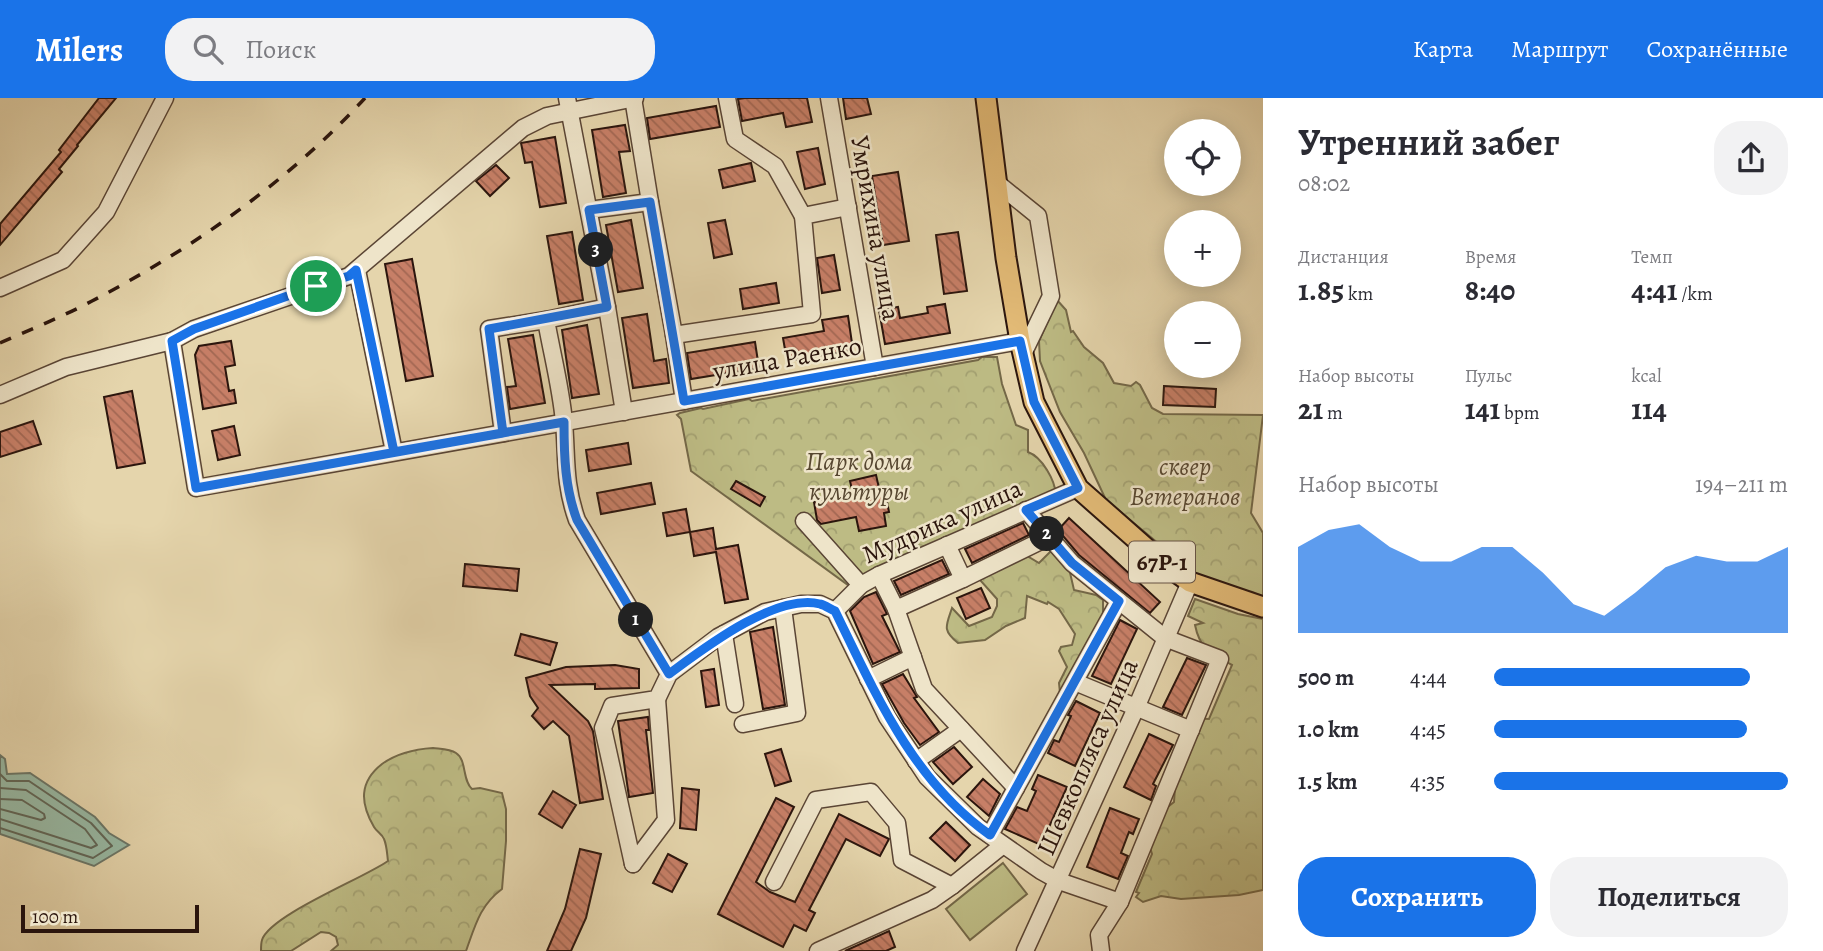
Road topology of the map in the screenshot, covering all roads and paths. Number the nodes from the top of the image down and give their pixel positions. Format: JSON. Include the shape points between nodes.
{"nodes":[{"id":1,"x":165,"y":98,"type":"edge"},
{"id":2,"x":634,"y":98,"type":"edge"},
{"id":3,"x":727,"y":98,"type":"edge"},
{"id":4,"x":830,"y":98,"type":"edge"},
{"id":5,"x":986,"y":98,"type":"edge"},
{"id":6,"x":569,"y":105,"type":"edge"},
{"id":7,"x":997,"y":183,"type":"junction"},
{"id":8,"x":650,"y":202,"type":"junction"},
{"id":9,"x":848,"y":206,"type":"junction"},
{"id":10,"x":589,"y":210,"type":"junction"},
{"id":11,"x":803,"y":216,"type":"junction"},
{"id":12,"x":356,"y":270,"type":"junction"},
{"id":13,"x":0,"y":288,"type":"edge"},
{"id":14,"x":607,"y":307,"type":"junction"},
{"id":15,"x":546,"y":320,"type":"junction"},
{"id":16,"x":674,"y":335,"type":"junction"},
{"id":17,"x":172,"y":341,"type":"junction"},
{"id":18,"x":1021,"y":348,"type":"junction"},
{"id":19,"x":875,"y":367,"type":"junction"},
{"id":20,"x":0,"y":395,"type":"edge"},
{"id":21,"x":684,"y":401,"type":"junction"},
{"id":22,"x":624,"y":412,"type":"junction"},
{"id":23,"x":564,"y":422,"type":"junction"},
{"id":24,"x":503,"y":433,"type":"junction"},
{"id":25,"x":394,"y":452,"type":"junction"},
{"id":26,"x":1078,"y":488,"type":"junction"},
{"id":27,"x":1026,"y":510,"type":"junction"},
{"id":28,"x":804,"y":521,"type":"dead end"},
{"id":29,"x":1049,"y":537,"type":"junction"},
{"id":30,"x":947,"y":545,"type":"junction"},
{"id":31,"x":879,"y":575,"type":"junction"},
{"id":32,"x":963,"y":579,"type":"junction"},
{"id":33,"x":1190,"y":582,"type":"junction"},
{"id":34,"x":861,"y":585,"type":"junction"},
{"id":35,"x":1119,"y":601,"type":"junction"},
{"id":36,"x":1263,"y":607,"type":"edge"},
{"id":37,"x":783,"y":608,"type":"junction"},
{"id":38,"x":896,"y":609,"type":"junction"},
{"id":39,"x":835,"y":611,"type":"junction"},
{"id":40,"x":724,"y":635,"type":"junction"},
{"id":41,"x":1165,"y":638,"type":"junction"},
{"id":42,"x":913,"y":657,"type":"junction"},
{"id":43,"x":669,"y":674,"type":"junction"},
{"id":44,"x":868,"y":679,"type":"junction"},
{"id":45,"x":1075,"y":682,"type":"junction"},
{"id":46,"x":657,"y":699,"type":"junction"},
{"id":47,"x":735,"y":704,"type":"dead end"},
{"id":48,"x":1136,"y":708,"type":"junction"},
{"id":49,"x":743,"y":724,"type":"dead end"},
{"id":50,"x":961,"y":729,"type":"junction"},
{"id":51,"x":1191,"y":730,"type":"junction"},
{"id":52,"x":916,"y":761,"type":"junction"},
{"id":53,"x":1016,"y":788,"type":"junction"},
{"id":54,"x":997,"y":840,"type":"junction"},
{"id":55,"x":1059,"y":881,"type":"junction"},
{"id":56,"x":774,"y":882,"type":"dead end"},
{"id":57,"x":953,"y":886,"type":"junction"},
{"id":58,"x":1120,"y":902,"type":"junction"},
{"id":59,"x":818,"y":951,"type":"edge"},
{"id":60,"x":1025,"y":951,"type":"edge"},
{"id":61,"x":1101,"y":951,"type":"edge"}],
"edges":[{"from":1,"to":13,"type":"street","via":[[106,212],[63,260]]},
{"from":2,"to":6,"type":"street"},
{"from":2,"to":8,"type":"street"},
{"from":3,"to":11,"type":"street","via":[[735,139],[775,166]]},
{"from":4,"to":9,"type":"street","name":"Умрихина улица"},
{"from":5,"to":7,"type":"main road","number":"67Р-1"},
{"from":6,"to":10,"type":"street"},
{"from":6,"to":12,"type":"street","via":[[523,128]]},
{"from":7,"to":18,"type":"main road","number":"67Р-1"},
{"from":7,"to":18,"type":"street","via":[[1038,216],[1051,296]]},
{"from":8,"to":10,"type":"street"},
{"from":8,"to":16,"type":"street"},
{"from":9,"to":11,"type":"street"},
{"from":9,"to":19,"type":"street","name":"Умрихина улица"},
{"from":10,"to":14,"type":"street"},
{"from":11,"to":16,"type":"street","via":[[812,314]]},
{"from":12,"to":17,"type":"street"},
{"from":12,"to":25,"type":"street"},
{"from":14,"to":15,"type":"street"},
{"from":14,"to":22,"type":"street"},
{"from":15,"to":23,"type":"street"},
{"from":15,"to":24,"type":"street","via":[[489,329]]},
{"from":16,"to":21,"type":"street"},
{"from":17,"to":20,"type":"street","via":[[66,367]]},
{"from":17,"to":25,"type":"street","name":"улица Раенко","via":[[196,488]]},
{"from":18,"to":19,"type":"street","name":"улица Раенко"},
{"from":18,"to":26,"type":"main road","number":"67Р-1","via":[[1034,402]]},
{"from":19,"to":21,"type":"street","name":"улица Раенко"},
{"from":21,"to":22,"type":"street","name":"улица Раенко"},
{"from":22,"to":23,"type":"street","name":"улица Раенко"},
{"from":23,"to":24,"type":"street","name":"улица Раенко"},
{"from":23,"to":43,"type":"street","via":[[566,472],[577,520]]},
{"from":24,"to":25,"type":"street","name":"улица Раенко"},
{"from":26,"to":27,"type":"street","name":"Мудрика улица"},
{"from":26,"to":33,"type":"main road","number":"67Р-1","via":[[1163,564]]},
{"from":27,"to":29,"type":"street"},
{"from":27,"to":30,"type":"street","name":"Мудрика улица"},
{"from":28,"to":34,"type":"street"},
{"from":29,"to":32,"type":"street"},
{"from":29,"to":35,"type":"street","via":[[1072,563]]},
{"from":30,"to":31,"type":"street","name":"Мудрика улица"},
{"from":30,"to":32,"type":"street"},
{"from":31,"to":34,"type":"street","name":"Мудрика улица"},
{"from":31,"to":38,"type":"street"},
{"from":32,"to":38,"type":"street"},
{"from":33,"to":36,"type":"main road","number":"67Р-1"},
{"from":33,"to":41,"type":"street","name":"Шевкопляса улица"},
{"from":34,"to":39,"type":"street","name":"Мудрика улица"},
{"from":35,"to":41,"type":"street"},
{"from":35,"to":45,"type":"street"},
{"from":37,"to":39,"type":"street","via":[[820,604]]},
{"from":37,"to":40,"type":"street","via":[[765,612]]},
{"from":37,"to":49,"type":"street","via":[[797,713]]},
{"from":38,"to":42,"type":"street"},
{"from":39,"to":44,"type":"street"},
{"from":40,"to":43,"type":"street"},
{"from":40,"to":47,"type":"street"},
{"from":41,"to":48,"type":"street","name":"Шевкопляса улица"},
{"from":41,"to":51,"type":"street","via":[[1220,659]]},
{"from":42,"to":44,"type":"street"},
{"from":42,"to":50,"type":"street","via":[[924,689]]},
{"from":43,"to":46,"type":"street"},
{"from":44,"to":52,"type":"street"},
{"from":45,"to":48,"type":"street"},
{"from":45,"to":53,"type":"street"},
{"from":46,"to":46,"type":"street","via":[[612,706],[603,728],[633,864],[666,820]]},
{"from":48,"to":51,"type":"street"},
{"from":48,"to":55,"type":"street","name":"Шевкопляса улица"},
{"from":50,"to":52,"type":"street"},
{"from":50,"to":53,"type":"street"},
{"from":51,"to":58,"type":"street"},
{"from":52,"to":54,"type":"street","via":[[978,827]]},
{"from":53,"to":54,"type":"street"},
{"from":54,"to":55,"type":"street"},
{"from":54,"to":57,"type":"street"},
{"from":55,"to":58,"type":"street"},
{"from":55,"to":60,"type":"street","name":"Шевкопляса улица"},
{"from":56,"to":57,"type":"street","via":[[816,800],[871,792],[897,823],[902,860]]},
{"from":57,"to":59,"type":"street","via":[[932,900]]},
{"from":58,"to":61,"type":"street","via":[[1099,935]]}]}
